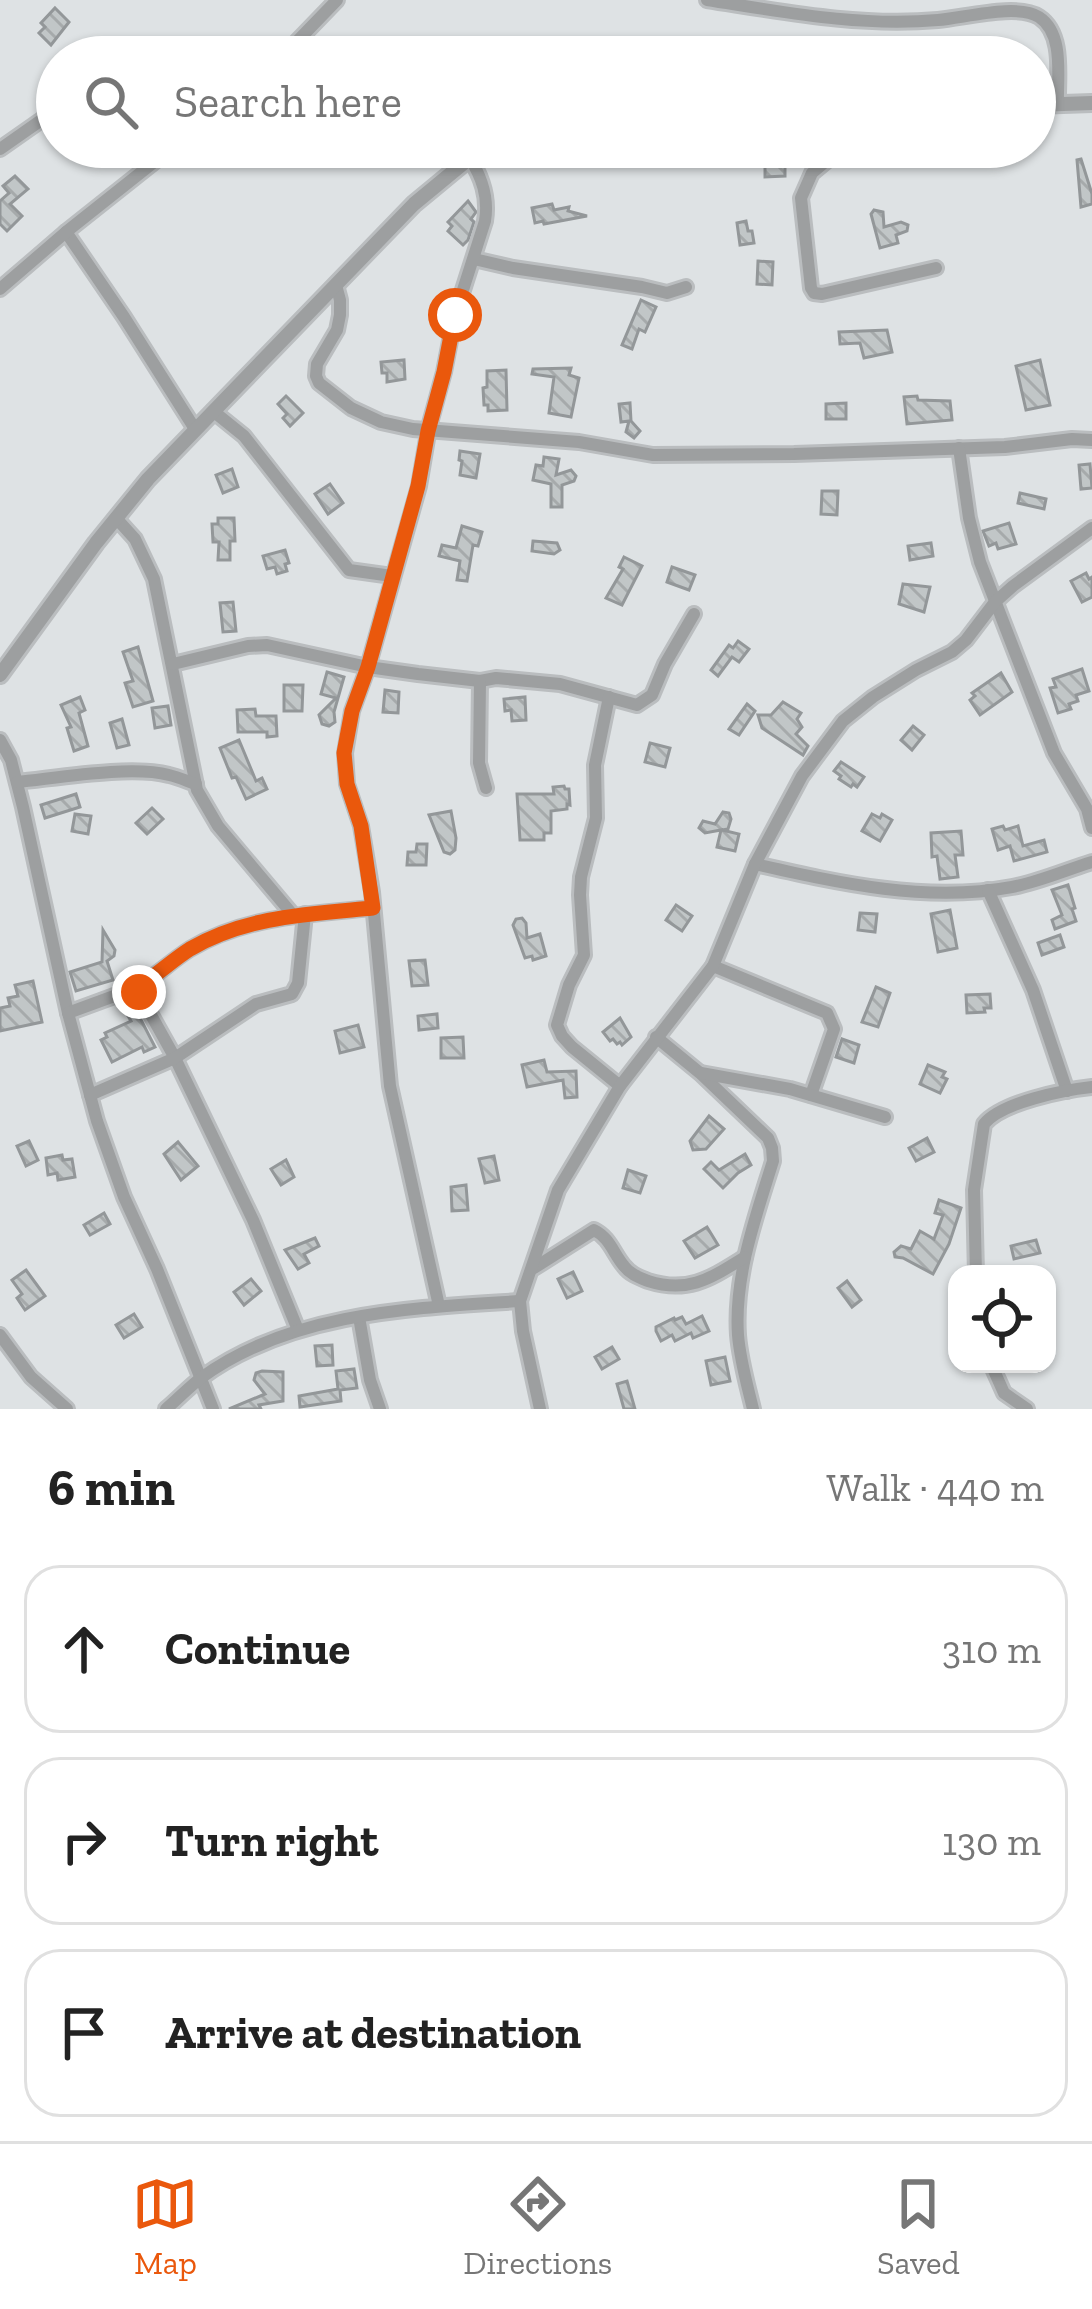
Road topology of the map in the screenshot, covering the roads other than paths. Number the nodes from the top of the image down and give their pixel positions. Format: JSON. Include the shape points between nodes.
{"nodes":[{"id":1,"x":337,"y":0,"type":"edge"},
{"id":2,"x":707,"y":0,"type":"edge"},
{"id":3,"x":302,"y":36,"type":"edge"},
{"id":4,"x":1053,"y":36,"type":"edge"},
{"id":5,"x":1056,"y":42,"type":"edge"},
{"id":6,"x":1092,"y":103,"type":"edge"},
{"id":7,"x":1058,"y":104,"type":"joint"},
{"id":8,"x":36,"y":123,"type":"edge"},
{"id":9,"x":0,"y":148,"type":"edge"},
{"id":10,"x":146,"y":168,"type":"edge"},
{"id":11,"x":456,"y":168,"type":"edge"},
{"id":12,"x":477,"y":168,"type":"edge"},
{"id":13,"x":818,"y":168,"type":"edge"},
{"id":14,"x":66,"y":232,"type":"junction"},
{"id":15,"x":474,"y":259,"type":"junction"},
{"id":16,"x":936,"y":268,"type":"dead end"},
{"id":17,"x":336,"y":285,"type":"junction"},
{"id":18,"x":686,"y":286,"type":"dead end"},
{"id":19,"x":0,"y":289,"type":"edge"},
{"id":20,"x":213,"y":411,"type":"junction"},
{"id":21,"x":194,"y":429,"type":"junction"},
{"id":22,"x":428,"y":431,"type":"junction"},
{"id":23,"x":1092,"y":440,"type":"edge"},
{"id":24,"x":959,"y":448,"type":"junction"},
{"id":25,"x":116,"y":518,"type":"junction"},
{"id":26,"x":1092,"y":529,"type":"edge"},
{"id":27,"x":392,"y":576,"type":"junction"},
{"id":28,"x":995,"y":602,"type":"junction"},
{"id":29,"x":694,"y":614,"type":"dead end"},
{"id":30,"x":173,"y":664,"type":"junction"},
{"id":31,"x":368,"y":667,"type":"junction"},
{"id":32,"x":0,"y":675,"type":"edge"},
{"id":33,"x":480,"y":681,"type":"junction"},
{"id":34,"x":609,"y":697,"type":"junction"},
{"id":35,"x":0,"y":740,"type":"edge"},
{"id":36,"x":16,"y":782,"type":"junction"},
{"id":37,"x":196,"y":784,"type":"junction"},
{"id":38,"x":486,"y":788,"type":"dead end"},
{"id":39,"x":1092,"y":828,"type":"edge"},
{"id":40,"x":1092,"y":862,"type":"edge"},
{"id":41,"x":755,"y":864,"type":"junction"},
{"id":42,"x":988,"y":890,"type":"junction"},
{"id":43,"x":373,"y":908,"type":"junction"},
{"id":44,"x":299,"y":915,"type":"junction"},
{"id":45,"x":713,"y":966,"type":"junction"},
{"id":46,"x":136,"y":988,"type":"junction"},
{"id":47,"x":68,"y":1013,"type":"junction"},
{"id":48,"x":656,"y":1037,"type":"junction"},
{"id":49,"x":176,"y":1058,"type":"junction"},
{"id":50,"x":700,"y":1073,"type":"junction"},
{"id":51,"x":620,"y":1086,"type":"junction"},
{"id":52,"x":1092,"y":1088,"type":"edge"},
{"id":53,"x":1067,"y":1091,"type":"junction"},
{"id":54,"x":90,"y":1095,"type":"junction"},
{"id":55,"x":811,"y":1095,"type":"junction"},
{"id":56,"x":885,"y":1118,"type":"dead end"},
{"id":57,"x":745,"y":1257,"type":"junction"},
{"id":58,"x":976,"y":1265,"type":"edge"},
{"id":59,"x":533,"y":1268,"type":"junction"},
{"id":60,"x":520,"y":1301,"type":"junction"},
{"id":61,"x":440,"y":1306,"type":"junction"},
{"id":62,"x":359,"y":1317,"type":"junction"},
{"id":63,"x":298,"y":1330,"type":"junction"},
{"id":64,"x":0,"y":1335,"type":"edge"},
{"id":65,"x":995,"y":1373,"type":"edge"},
{"id":66,"x":201,"y":1378,"type":"junction"},
{"id":67,"x":1009,"y":1405,"type":"edge"},
{"id":68,"x":67,"y":1409,"type":"edge"},
{"id":69,"x":166,"y":1409,"type":"edge"},
{"id":70,"x":213,"y":1409,"type":"edge"},
{"id":71,"x":380,"y":1409,"type":"edge"},
{"id":72,"x":540,"y":1409,"type":"edge"},
{"id":73,"x":753,"y":1409,"type":"edge"},
{"id":74,"x":1027,"y":1409,"type":"edge"}],
"edges":[{"from":1,"to":3,"type":"street"},
{"from":2,"to":4,"type":"street","via":[[862,22],[1016,10],[1039,17]]},
{"from":5,"to":7,"type":"street"},
{"from":6,"to":7,"type":"street"},
{"from":8,"to":9,"type":"street"},
{"from":10,"to":14,"type":"street"},
{"from":11,"to":17,"type":"street"},
{"from":12,"to":15,"type":"street","via":[[487,208]]},
{"from":13,"to":16,"type":"street","via":[[801,198],[814,293]]},
{"from":14,"to":19,"type":"street"},
{"from":14,"to":21,"type":"street"},
{"from":15,"to":18,"type":"street","via":[[668,293]]},
{"from":15,"to":22,"type":"street"},
{"from":17,"to":20,"type":"street"},
{"from":17,"to":22,"type":"street","via":[[340,315],[317,364],[319,383],[381,422]]},
{"from":20,"to":21,"type":"street"},
{"from":20,"to":27,"type":"street","via":[[244,436],[349,570]]},
{"from":21,"to":25,"type":"street"},
{"from":22,"to":24,"type":"street","via":[[653,454]]},
{"from":22,"to":27,"type":"street"},
{"from":23,"to":24,"type":"street"},
{"from":24,"to":28,"type":"street","via":[[968,518]]},
{"from":25,"to":30,"type":"street","via":[[154,579]]},
{"from":25,"to":32,"type":"street"},
{"from":26,"to":28,"type":"street"},
{"from":27,"to":31,"type":"street"},
{"from":28,"to":39,"type":"street"},
{"from":28,"to":41,"type":"street","via":[[952,652],[843,722],[802,776]]},
{"from":29,"to":34,"type":"street","via":[[646,701]]},
{"from":30,"to":31,"type":"street","via":[[267,645]]},
{"from":30,"to":37,"type":"street"},
{"from":31,"to":33,"type":"street"},
{"from":31,"to":43,"type":"street","via":[[344,753]]},
{"from":33,"to":34,"type":"street","via":[[560,684]]},
{"from":33,"to":38,"type":"street"},
{"from":34,"to":51,"type":"street","via":[[581,877],[584,955],[557,1025]]},
{"from":35,"to":36,"type":"street"},
{"from":36,"to":37,"type":"street","via":[[152,772]]},
{"from":36,"to":47,"type":"street"},
{"from":37,"to":44,"type":"street","via":[[218,826]]},
{"from":40,"to":42,"type":"street"},
{"from":41,"to":42,"type":"street","via":[[892,890]]},
{"from":41,"to":45,"type":"street"},
{"from":42,"to":53,"type":"street"},
{"from":43,"to":44,"type":"street"},
{"from":43,"to":61,"type":"street","via":[[390,1086]]},
{"from":44,"to":46,"type":"street","via":[[248,924],[191,948]]},
{"from":44,"to":49,"type":"street","via":[[296,990],[256,1004]]},
{"from":45,"to":48,"type":"street"},
{"from":45,"to":55,"type":"street","via":[[827,1013],[834,1029]]},
{"from":46,"to":47,"type":"street"},
{"from":46,"to":49,"type":"street"},
{"from":47,"to":54,"type":"street"},
{"from":48,"to":50,"type":"street"},
{"from":48,"to":51,"type":"street"},
{"from":49,"to":54,"type":"street"},
{"from":49,"to":63,"type":"street"},
{"from":50,"to":55,"type":"street"},
{"from":50,"to":57,"type":"street","via":[[772,1148]]},
{"from":51,"to":59,"type":"street","via":[[559,1190]]},
{"from":52,"to":53,"type":"street"},
{"from":53,"to":58,"type":"street","via":[[1003,1109],[984,1124],[974,1190]]},
{"from":54,"to":66,"type":"street"},
{"from":55,"to":56,"type":"street"},
{"from":57,"to":59,"type":"street","via":[[710,1279],[676,1287],[627,1270],[594,1230]]},
{"from":57,"to":73,"type":"street","via":[[738,1330]]},
{"from":59,"to":60,"type":"street"},
{"from":60,"to":61,"type":"street"},
{"from":60,"to":72,"type":"street"},
{"from":61,"to":62,"type":"street"},
{"from":62,"to":63,"type":"street"},
{"from":62,"to":71,"type":"street"},
{"from":63,"to":66,"type":"street"},
{"from":64,"to":68,"type":"street"},
{"from":65,"to":67,"type":"street"},
{"from":66,"to":69,"type":"street"},
{"from":66,"to":70,"type":"street"},
{"from":67,"to":74,"type":"street"}]}
